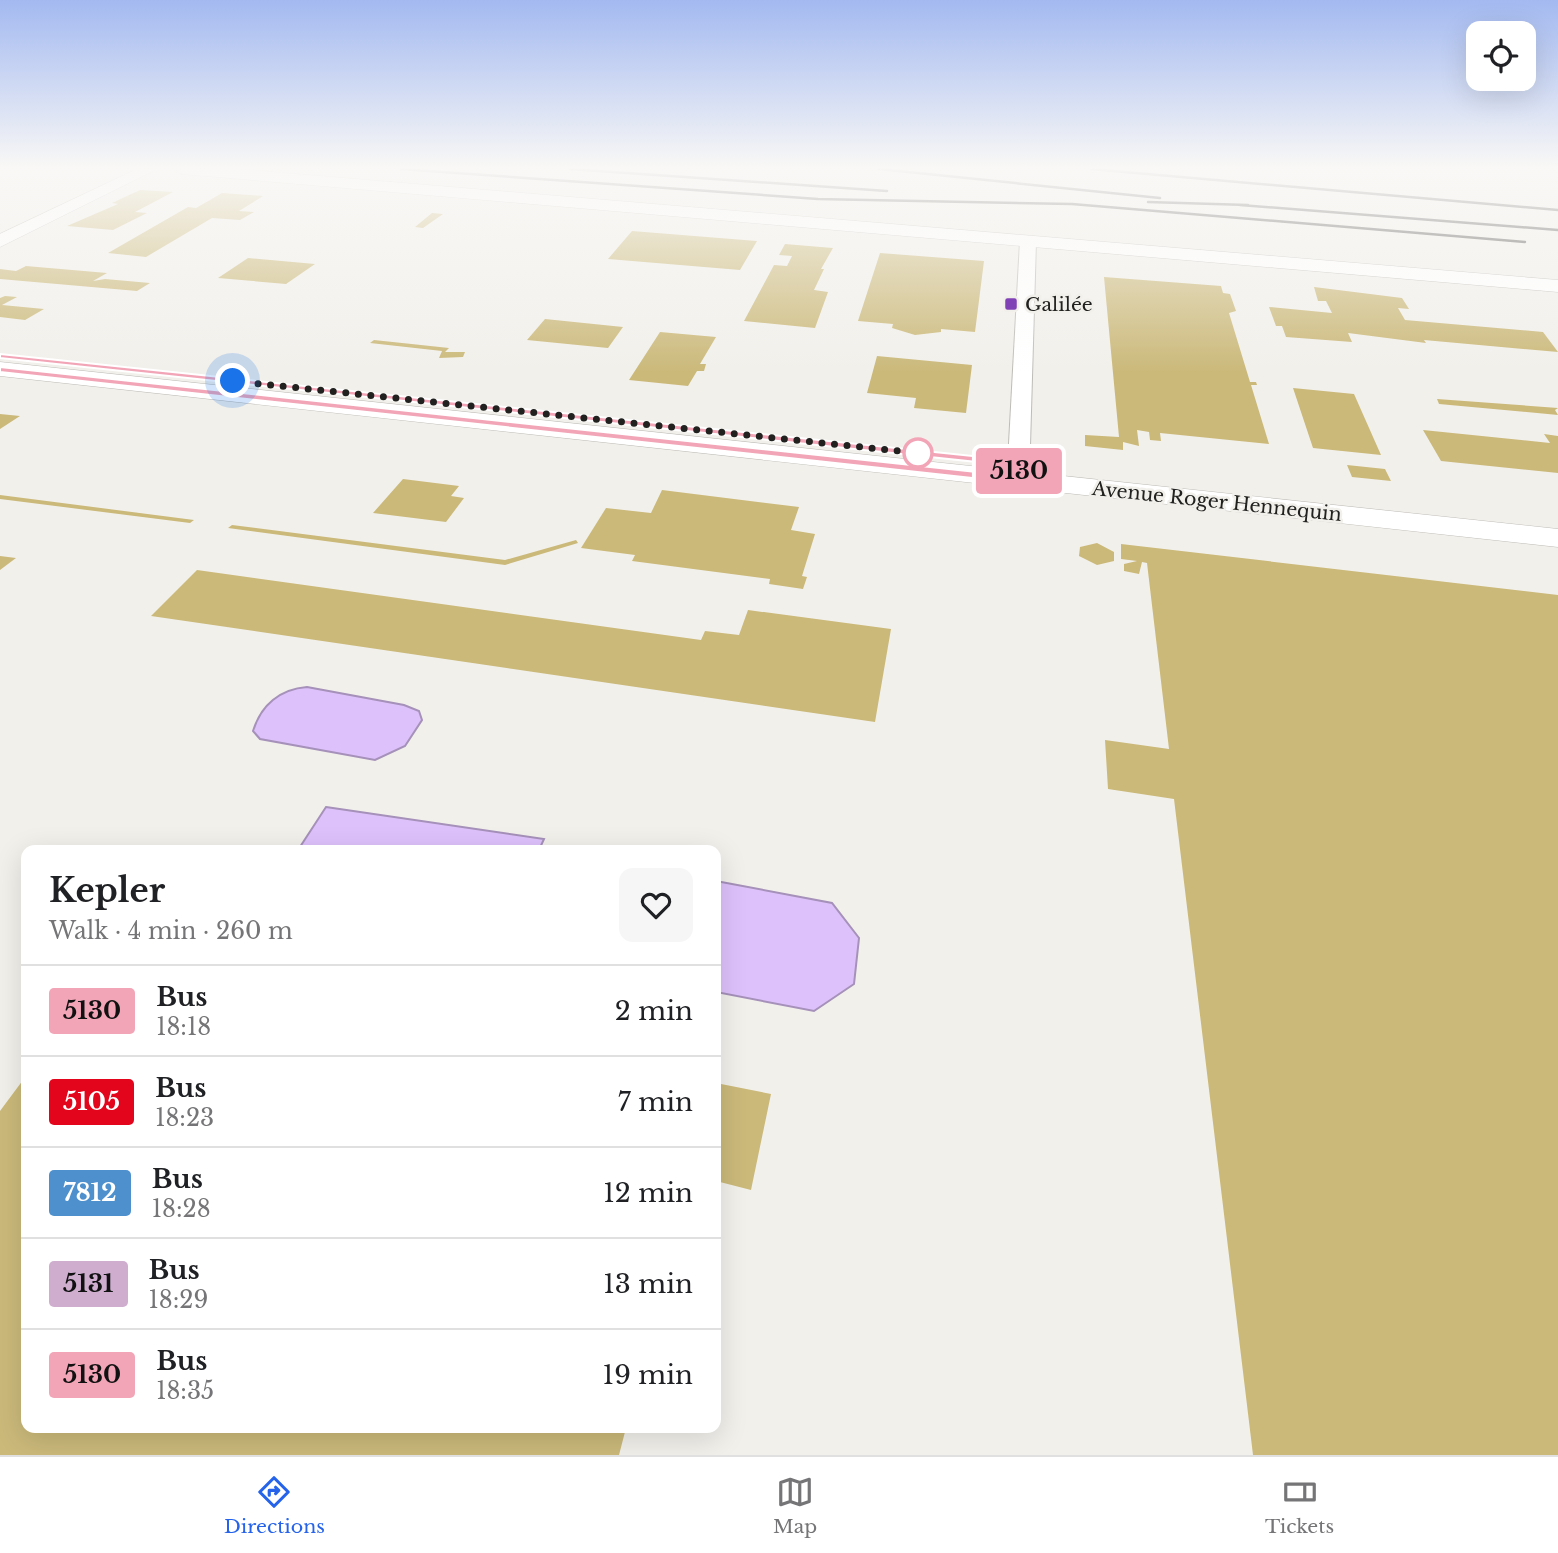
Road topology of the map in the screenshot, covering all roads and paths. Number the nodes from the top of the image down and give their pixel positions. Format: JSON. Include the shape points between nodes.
{"nodes":[{"id":1,"x":980,"y":237,"type":"edge"},
{"id":2,"x":1028,"y":241,"type":"junction"},
{"id":3,"x":1558,"y":286,"type":"edge"},
{"id":4,"x":0,"y":356,"type":"edge"},
{"id":5,"x":0,"y":369,"type":"edge"},
{"id":6,"x":1019,"y":472,"type":"junction"},
{"id":7,"x":1558,"y":521,"type":"edge"},
{"id":8,"x":1558,"y":538,"type":"edge"}],
"edges":[{"from":1,"to":2,"type":"street"},
{"from":2,"to":3,"type":"street"},
{"from":2,"to":6,"type":"street"},
{"from":4,"to":6,"type":"street","name":"Avenue Roger Hennequin"},
{"from":5,"to":6,"type":"street","name":"Avenue Roger Hennequin"},
{"from":6,"to":7,"type":"street","name":"Avenue Roger Hennequin"},
{"from":6,"to":8,"type":"street","name":"Avenue Roger Hennequin"}]}
